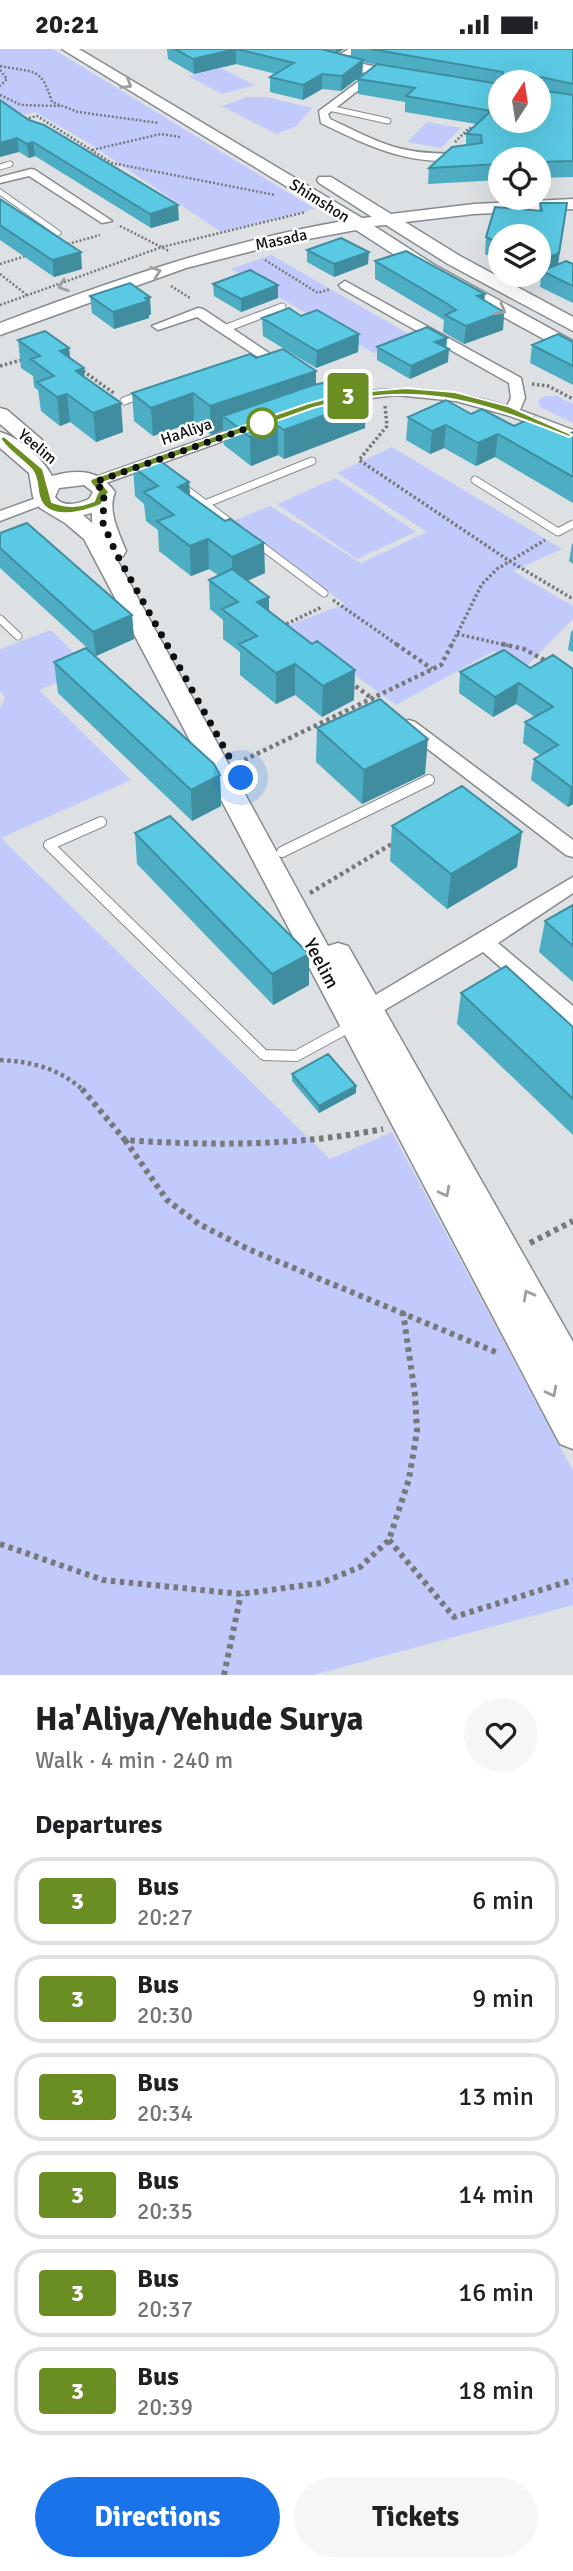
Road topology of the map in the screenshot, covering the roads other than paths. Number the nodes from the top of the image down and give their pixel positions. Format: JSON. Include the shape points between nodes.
{"nodes":[{"id":1,"x":69,"y":49,"type":"edge"},
{"id":2,"x":293,"y":49,"type":"edge"},
{"id":3,"x":356,"y":49,"type":"edge"},
{"id":4,"x":332,"y":62,"type":"junction"},
{"id":5,"x":375,"y":72,"type":"junction"},
{"id":6,"x":425,"y":80,"type":"edge"},
{"id":7,"x":328,"y":108,"type":"junction"},
{"id":8,"x":388,"y":121,"type":"dead end"},
{"id":9,"x":475,"y":155,"type":"edge"},
{"id":10,"x":10,"y":164,"type":"dead end"},
{"id":11,"x":0,"y":167,"type":"edge"},
{"id":12,"x":312,"y":172,"type":"dead end"},
{"id":13,"x":0,"y":180,"type":"edge"},
{"id":14,"x":573,"y":191,"type":"edge"},
{"id":15,"x":0,"y":192,"type":"edge"},
{"id":16,"x":551,"y":192,"type":"edge"},
{"id":17,"x":488,"y":195,"type":"edge"},
{"id":18,"x":573,"y":204,"type":"edge"},
{"id":19,"x":372,"y":208,"type":"junction"},
{"id":20,"x":342,"y":213,"type":"junction"},
{"id":21,"x":446,"y":213,"type":"junction"},
{"id":22,"x":390,"y":220,"type":"junction"},
{"id":23,"x":106,"y":221,"type":"road end"},
{"id":24,"x":358,"y":224,"type":"junction"},
{"id":25,"x":58,"y":233,"type":"edge"},
{"id":26,"x":431,"y":246,"type":"junction"},
{"id":27,"x":345,"y":285,"type":"road end"},
{"id":28,"x":31,"y":298,"type":"road end"},
{"id":29,"x":282,"y":307,"type":"edge"},
{"id":30,"x":573,"y":325,"type":"edge"},
{"id":31,"x":158,"y":326,"type":"dead end"},
{"id":32,"x":0,"y":329,"type":"edge"},
{"id":33,"x":224,"y":329,"type":"junction"},
{"id":34,"x":573,"y":349,"type":"edge"},
{"id":35,"x":303,"y":380,"type":"edge"},
{"id":36,"x":149,"y":392,"type":"edge"},
{"id":37,"x":326,"y":399,"type":"edge"},
{"id":38,"x":124,"y":401,"type":"road end"},
{"id":39,"x":512,"y":411,"type":"junction"},
{"id":40,"x":0,"y":414,"type":"edge"},
{"id":41,"x":260,"y":423,"type":"edge"},
{"id":42,"x":573,"y":435,"type":"edge"},
{"id":43,"x":0,"y":438,"type":"edge"},
{"id":44,"x":312,"y":461,"type":"dead end"},
{"id":45,"x":155,"y":466,"type":"joint"},
{"id":46,"x":172,"y":479,"type":"edge"},
{"id":47,"x":475,"y":480,"type":"dead end"},
{"id":48,"x":91,"y":486,"type":"junction"},
{"id":49,"x":48,"y":501,"type":"junction"},
{"id":50,"x":205,"y":504,"type":"junction"},
{"id":51,"x":0,"y":516,"type":"edge"},
{"id":52,"x":573,"y":524,"type":"edge"},
{"id":53,"x":324,"y":593,"type":"road end"},
{"id":54,"x":0,"y":619,"type":"edge"},
{"id":55,"x":18,"y":636,"type":"dead end"},
{"id":56,"x":405,"y":723,"type":"edge"},
{"id":57,"x":429,"y":780,"type":"dead end"},
{"id":58,"x":101,"y":822,"type":"dead end"},
{"id":59,"x":573,"y":849,"type":"edge"},
{"id":60,"x":282,"y":852,"type":"junction"},
{"id":61,"x":573,"y":884,"type":"edge"},
{"id":62,"x":484,"y":942,"type":"junction"},
{"id":63,"x":362,"y":1016,"type":"junction"},
{"id":64,"x":573,"y":1018,"type":"edge"},
{"id":65,"x":557,"y":1374,"type":"edge"},
{"id":66,"x":573,"y":1431,"type":"edge"}],
"edges":[{"from":1,"to":20,"type":"main road","name":"Shimshon","one_way":true},
{"from":2,"to":4,"type":"main road"},
{"from":3,"to":4,"type":"street"},
{"from":4,"to":5,"type":"main road"},
{"from":5,"to":6,"type":"main road"},
{"from":5,"to":7,"type":"street"},
{"from":7,"to":8,"type":"lane"},
{"from":7,"to":9,"type":"street","via":[[323,113],[325,121],[402,155]]},
{"from":10,"to":11,"type":"lane"},
{"from":12,"to":19,"type":"main road","name":"Shimshon"},
{"from":13,"to":23,"type":"street","via":[[32,172]]},
{"from":14,"to":16,"type":"main road"},
{"from":15,"to":25,"type":"lane"},
{"from":17,"to":19,"type":"main road","name":"Masada"},
{"from":18,"to":21,"type":"main road","name":"Masada"},
{"from":19,"to":20,"type":"main road","name":"Masada"},
{"from":19,"to":22,"type":"main road","name":"Shimshon"},
{"from":20,"to":24,"type":"main road","name":"Shimshon"},
{"from":20,"to":28,"type":"main road","name":"Masada","one_way":true,"via":[[247,230],[169,251]]},
{"from":21,"to":22,"type":"main road","name":"Masada"},
{"from":21,"to":26,"type":"main road","via":[[426,228]]},
{"from":22,"to":24,"type":"main road","name":"Masada"},
{"from":22,"to":26,"type":"main road","name":"Shimshon"},
{"from":32,"to":24,"type":"main road","name":"Masada","one_way":true,"via":[[152,274],[244,247]]},
{"from":24,"to":34,"type":"main road","name":"Shimshon","one_way":true,"via":[[437,274]]},
{"from":26,"to":30,"type":"main road","name":"Shimshon"},
{"from":27,"to":39,"type":"street","via":[[516,381],[518,398]]},
{"from":29,"to":33,"type":"lane"},
{"from":31,"to":33,"type":"street","via":[[198,312]]},
{"from":33,"to":35,"type":"street","via":[[256,356]]},
{"from":36,"to":38,"type":"lane"},
{"from":37,"to":39,"type":"street","via":[[381,391],[455,395]]},
{"from":39,"to":42,"type":"street"},
{"from":40,"to":48,"type":"main road","name":"Yeelim"},
{"from":41,"to":45,"type":"street","name":"HaAliya"},
{"from":43,"to":49,"type":"main road","name":"Yeelim","via":[[39,471]]},
{"from":44,"to":50,"type":"lane"},
{"from":45,"to":48,"type":"street","name":"HaAliya"},
{"from":46,"to":50,"type":"lane"},
{"from":47,"to":52,"type":"lane","via":[[558,532]]},
{"from":48,"to":49,"type":"main road","via":[[51,484]]},
{"from":48,"to":49,"type":"main road","via":[[90,507],[79,510]]},
{"from":48,"to":60,"type":"main road","name":"Yeelim","via":[[116,553]]},
{"from":49,"to":51,"type":"street"},
{"from":49,"to":63,"type":"main road","name":"Yeelim","via":[[93,536]]},
{"from":50,"to":53,"type":"lane"},
{"from":54,"to":55,"type":"lane"},
{"from":56,"to":59,"type":"street"},
{"from":57,"to":60,"type":"lane"},
{"from":58,"to":63,"type":"lane","via":[[49,845],[264,1055],[296,1056]]},
{"from":60,"to":63,"type":"main road","name":"Yeelim"},
{"from":61,"to":62,"type":"street"},
{"from":62,"to":63,"type":"street"},
{"from":62,"to":64,"type":"street"},
{"from":63,"to":65,"type":"main road","name":"Yeelim","one_way":true,"via":[[408,1123]]},
{"from":65,"to":63,"type":"main road","name":"Yeelim","one_way":true,"via":[[506,1256]]},
{"from":65,"to":66,"type":"main road","name":"Yeelim","one_way":true}]}
